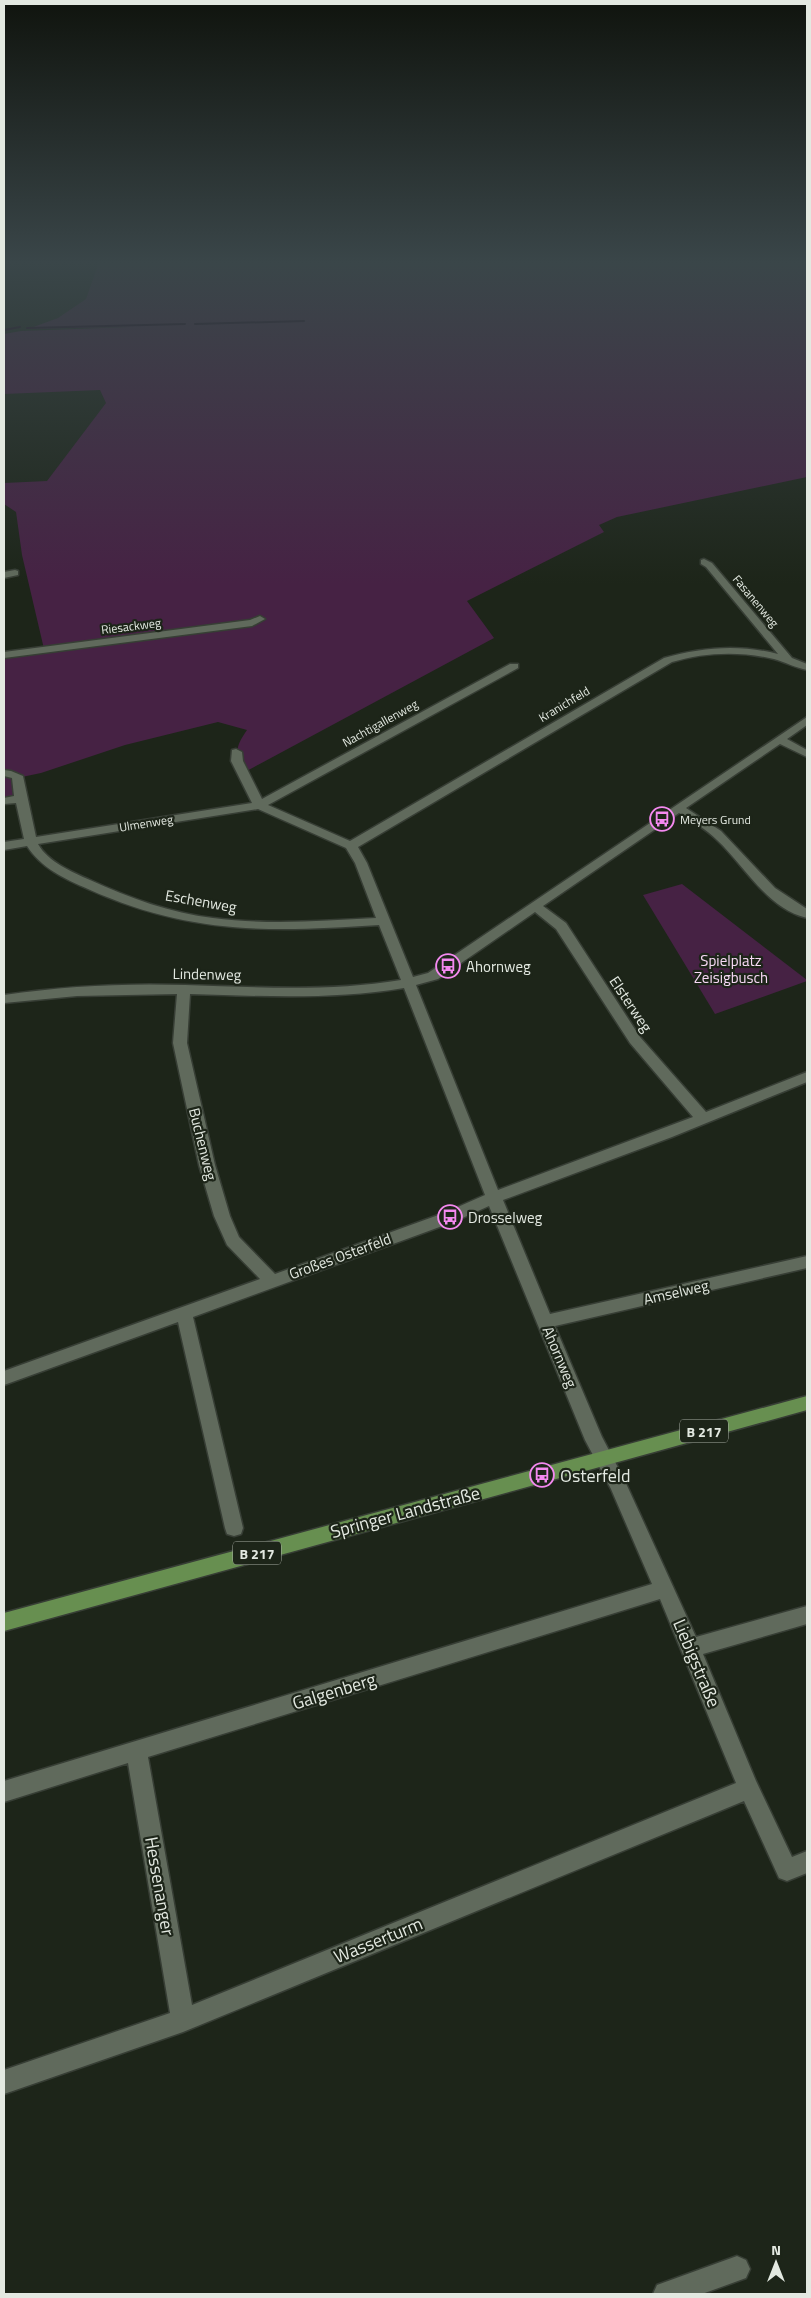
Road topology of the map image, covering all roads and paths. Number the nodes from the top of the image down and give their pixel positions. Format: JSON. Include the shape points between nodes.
{"nodes":[{"id":1,"x":704,"y":562,"type":"dead end"},
{"id":2,"x":15,"y":573,"type":"dead end"},
{"id":3,"x":4,"y":575,"type":"edge"},
{"id":4,"x":260,"y":619,"type":"dead end"},
{"id":5,"x":4,"y":655,"type":"edge"},
{"id":6,"x":787,"y":658,"type":"junction"},
{"id":7,"x":514,"y":666,"type":"dead end"},
{"id":8,"x":807,"y":667,"type":"edge"},
{"id":9,"x":807,"y":720,"type":"edge"},
{"id":10,"x":779,"y":739,"type":"junction"},
{"id":11,"x":236,"y":752,"type":"dead end"},
{"id":12,"x":807,"y":754,"type":"edge"},
{"id":13,"x":8,"y":773,"type":"dead end"},
{"id":14,"x":21,"y":799,"type":"junction"},
{"id":15,"x":4,"y":801,"type":"edge"},
{"id":16,"x":260,"y":805,"type":"junction"},
{"id":17,"x":678,"y":808,"type":"junction"},
{"id":18,"x":32,"y":842,"type":"junction"},
{"id":19,"x":4,"y":846,"type":"edge"},
{"id":20,"x":351,"y":846,"type":"junction"},
{"id":21,"x":536,"y":907,"type":"junction"},
{"id":22,"x":807,"y":914,"type":"edge"},
{"id":23,"x":385,"y":921,"type":"junction"},
{"id":24,"x":410,"y":983,"type":"junction"},
{"id":25,"x":184,"y":989,"type":"junction"},
{"id":26,"x":4,"y":999,"type":"edge"},
{"id":27,"x":807,"y":1076,"type":"edge"},
{"id":28,"x":703,"y":1118,"type":"junction"},
{"id":29,"x":494,"y":1197,"type":"junction"},
{"id":30,"x":807,"y":1262,"type":"edge"},
{"id":31,"x":272,"y":1281,"type":"junction"},
{"id":32,"x":184,"y":1313,"type":"junction"},
{"id":33,"x":545,"y":1322,"type":"junction"},
{"id":34,"x":4,"y":1378,"type":"edge"},
{"id":35,"x":807,"y":1403,"type":"edge"},
{"id":36,"x":604,"y":1458,"type":"junction"},
{"id":37,"x":234,"y":1528,"type":"dead end"},
{"id":38,"x":664,"y":1590,"type":"junction"},
{"id":39,"x":807,"y":1615,"type":"edge"},
{"id":40,"x":4,"y":1622,"type":"edge"},
{"id":41,"x":691,"y":1648,"type":"junction"},
{"id":42,"x":136,"y":1751,"type":"junction"},
{"id":43,"x":749,"y":1788,"type":"junction"},
{"id":44,"x":4,"y":1791,"type":"edge"},
{"id":45,"x":807,"y":1862,"type":"edge"},
{"id":46,"x":183,"y":2020,"type":"junction"},
{"id":47,"x":4,"y":2082,"type":"edge"},
{"id":48,"x":737,"y":2269,"type":"dead end"},
{"id":49,"x":666,"y":2294,"type":"edge"}],
"edges":[{"from":1,"to":6,"type":"street","name":"Fasanenweg"},
{"from":2,"to":3,"type":"street"},
{"from":4,"to":5,"type":"street","name":"Riesackweg","via":[[252,623]]},
{"from":6,"to":8,"type":"street","name":"Kranichfeld"},
{"from":6,"to":20,"type":"street","name":"Kranichfeld","via":[[720,651],[680,655],[668,660]]},
{"from":7,"to":16,"type":"street","name":"Nachtigallenweg"},
{"from":9,"to":10,"type":"street"},
{"from":10,"to":12,"type":"street"},
{"from":10,"to":17,"type":"street"},
{"from":11,"to":16,"type":"street"},
{"from":13,"to":14,"type":"street","via":[[16,776]]},
{"from":14,"to":15,"type":"street"},
{"from":14,"to":18,"type":"street"},
{"from":16,"to":18,"type":"street","name":"Ulmenweg"},
{"from":16,"to":20,"type":"street"},
{"from":17,"to":21,"type":"street"},
{"from":17,"to":22,"type":"street","via":[[722,838],[758,880],[782,900]]},
{"from":18,"to":19,"type":"street","name":"Ulmenweg"},
{"from":18,"to":23,"type":"street","name":"Eschenweg","via":[[38,852],[56,866],[86,883],[124,899],[198,920],[230,924],[322,925]]},
{"from":20,"to":23,"type":"street","name":"Ahornweg"},
{"from":21,"to":24,"type":"street","via":[[433,976]]},
{"from":21,"to":28,"type":"street","name":"Elsterweg","via":[[561,926],[635,1040]]},
{"from":23,"to":24,"type":"street","name":"Ahornweg"},
{"from":24,"to":25,"type":"street","name":"Lindenweg","via":[[353,990],[286,992]]},
{"from":24,"to":29,"type":"street","name":"Ahornweg"},
{"from":25,"to":26,"type":"street","name":"Lindenweg","via":[[104,989]]},
{"from":25,"to":31,"type":"street","name":"Buchenweg","via":[[180,1043],[207,1165],[222,1216],[233,1241]]},
{"from":27,"to":28,"type":"street"},
{"from":28,"to":29,"type":"street"},
{"from":29,"to":31,"type":"street","name":"Großes Osterfeld","via":[[450,1217]]},
{"from":29,"to":33,"type":"street","name":"Ahornweg"},
{"from":30,"to":33,"type":"street","name":"Amselweg"},
{"from":31,"to":32,"type":"street","name":"Großes Osterfeld"},
{"from":32,"to":34,"type":"street","name":"Großes Osterfeld"},
{"from":32,"to":37,"type":"street"},
{"from":33,"to":36,"type":"street","name":"Ahornweg"},
{"from":35,"to":36,"type":"main road","name":"Springer Landstraße","number":"B 217"},
{"from":36,"to":38,"type":"street","name":"Liebigstraße"},
{"from":36,"to":40,"type":"main road","name":"Springer Landstraße","number":"B 217"},
{"from":38,"to":41,"type":"street","name":"Liebigstraße"},
{"from":38,"to":42,"type":"street","name":"Galgenberg"},
{"from":39,"to":41,"type":"street"},
{"from":41,"to":43,"type":"street","name":"Liebigstraße"},
{"from":42,"to":44,"type":"street","name":"Galgenberg"},
{"from":42,"to":46,"type":"street","name":"Hessenanger"},
{"from":43,"to":45,"type":"street","name":"Liebigstraße","via":[[787,1870]]},
{"from":43,"to":46,"type":"street","name":"Wasserturm"},
{"from":46,"to":47,"type":"street","name":"Wasserturm"},
{"from":48,"to":49,"type":"street"}]}
